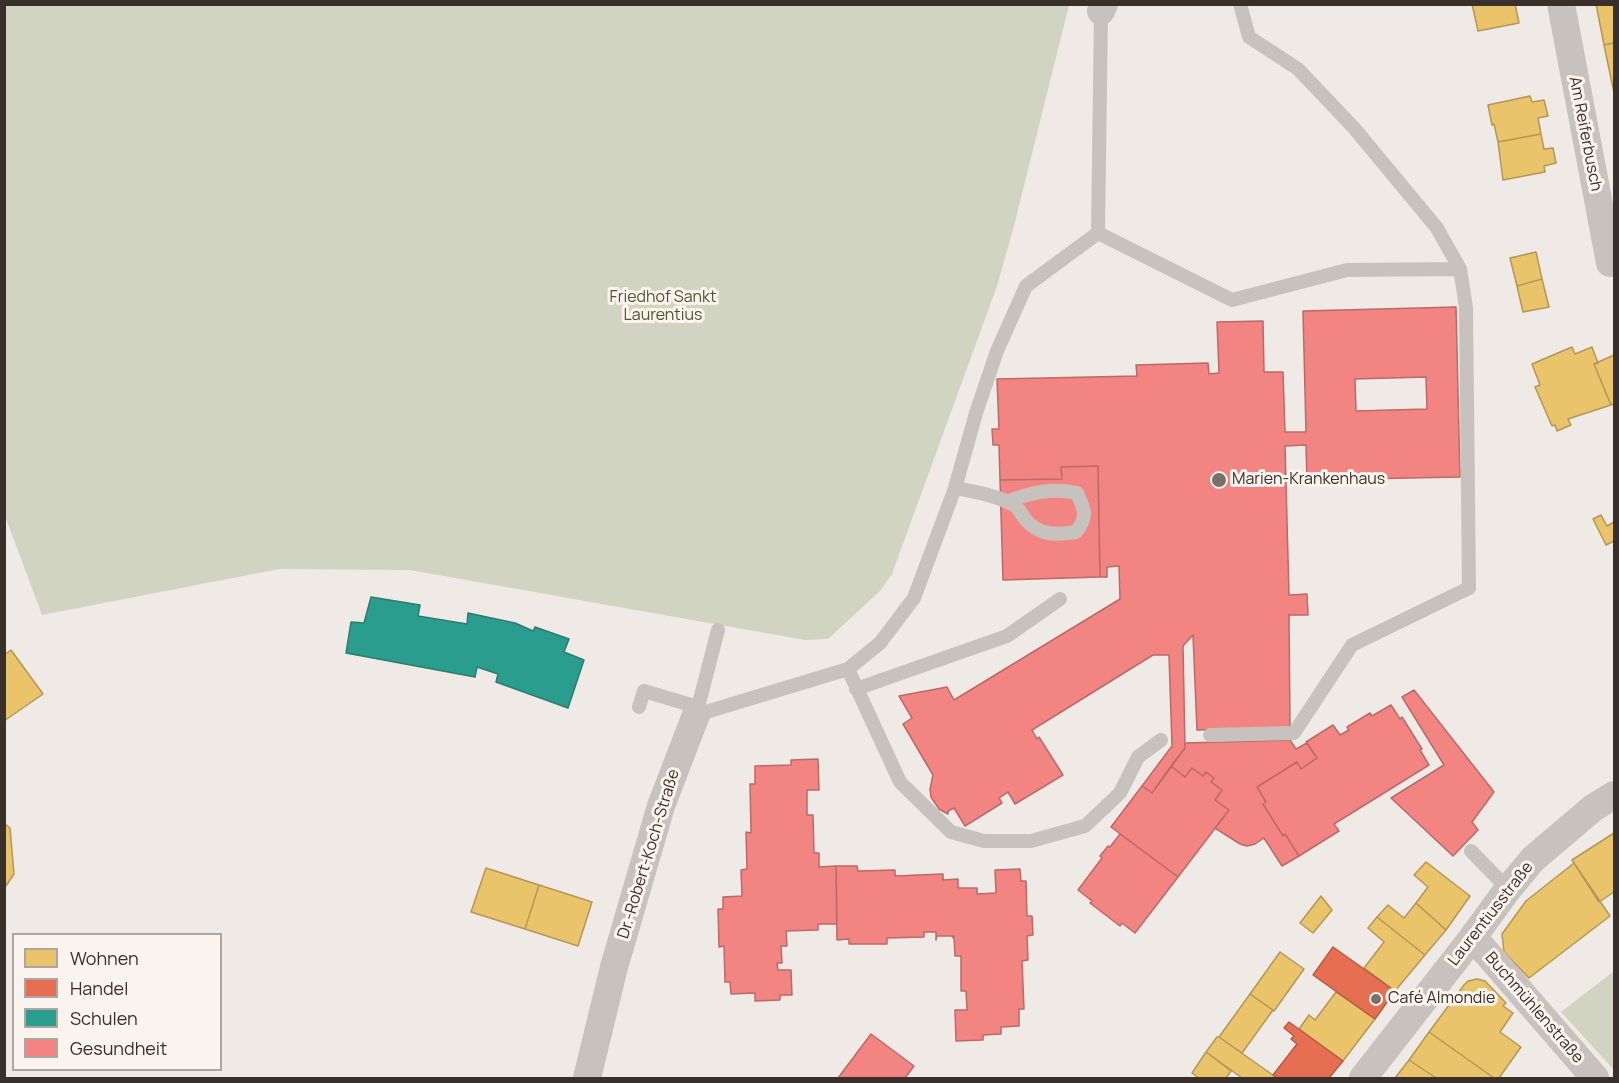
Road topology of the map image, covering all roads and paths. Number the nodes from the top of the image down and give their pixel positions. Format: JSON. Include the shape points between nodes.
{"nodes":[{"id":1,"x":1240,"y":4,"type":"edge"},
{"id":2,"x":1561,"y":4,"type":"edge"},
{"id":3,"x":1103,"y":8,"type":"edge"},
{"id":4,"x":1098,"y":233,"type":"junction"},
{"id":5,"x":1612,"y":265,"type":"edge"},
{"id":6,"x":1460,"y":269,"type":"junction"},
{"id":7,"x":955,"y":488,"type":"junction"},
{"id":8,"x":1008,"y":502,"type":"junction"},
{"id":9,"x":1060,"y":599,"type":"dead end"},
{"id":10,"x":718,"y":630,"type":"dead end"},
{"id":11,"x":848,"y":669,"type":"junction"},
{"id":12,"x":856,"y":689,"type":"junction"},
{"id":13,"x":639,"y":706,"type":"dead end"},
{"id":14,"x":697,"y":711,"type":"junction"},
{"id":15,"x":1210,"y":735,"type":"dead end"},
{"id":16,"x":1161,"y":740,"type":"dead end"},
{"id":17,"x":1614,"y":795,"type":"edge"},
{"id":18,"x":1471,"y":851,"type":"dead end"},
{"id":19,"x":1508,"y":889,"type":"junction"},
{"id":20,"x":1473,"y":938,"type":"junction"},
{"id":21,"x":587,"y":1078,"type":"edge"},
{"id":22,"x":1363,"y":1078,"type":"edge"},
{"id":23,"x":1595,"y":1078,"type":"edge"}],
"edges":[{"from":1,"to":6,"type":"lane","via":[[1249,37],[1298,69],[1354,128],[1437,228]]},
{"from":2,"to":5,"type":"street","name":"Am Reiferbusch"},
{"from":3,"to":4,"type":"lane"},
{"from":4,"to":6,"type":"lane","via":[[1232,300],[1347,270]]},
{"from":4,"to":7,"type":"lane","via":[[1026,286],[997,351]]},
{"from":6,"to":15,"type":"lane","via":[[1466,307],[1469,588],[1352,645],[1294,734]]},
{"from":7,"to":8,"type":"lane"},
{"from":7,"to":11,"type":"lane","via":[[914,598],[880,642]]},
{"from":8,"to":8,"type":"lane","via":[[1017,506],[1042,533],[1076,532],[1083,523],[1085,509],[1077,493],[1038,491]]},
{"from":9,"to":12,"type":"lane","via":[[1008,636]]},
{"from":10,"to":14,"type":"lane"},
{"from":11,"to":12,"type":"lane"},
{"from":11,"to":14,"type":"lane"},
{"from":12,"to":16,"type":"lane","via":[[900,782],[951,832],[984,841],[1031,841],[1085,826],[1120,793],[1138,757]]},
{"from":13,"to":14,"type":"lane","via":[[644,691]]},
{"from":14,"to":21,"type":"street","name":"Dr.-Robert-Koch-Straße","via":[[661,806],[614,967]]},
{"from":17,"to":19,"type":"street","name":"Laurentiusstraße","via":[[1593,808],[1533,860]]},
{"from":18,"to":19,"type":"lane"},
{"from":19,"to":20,"type":"street","name":"Laurentiusstraße"},
{"from":20,"to":22,"type":"street","name":"Laurentiusstraße"},
{"from":20,"to":23,"type":"street","name":"Buchmühlenstraße"}]}
